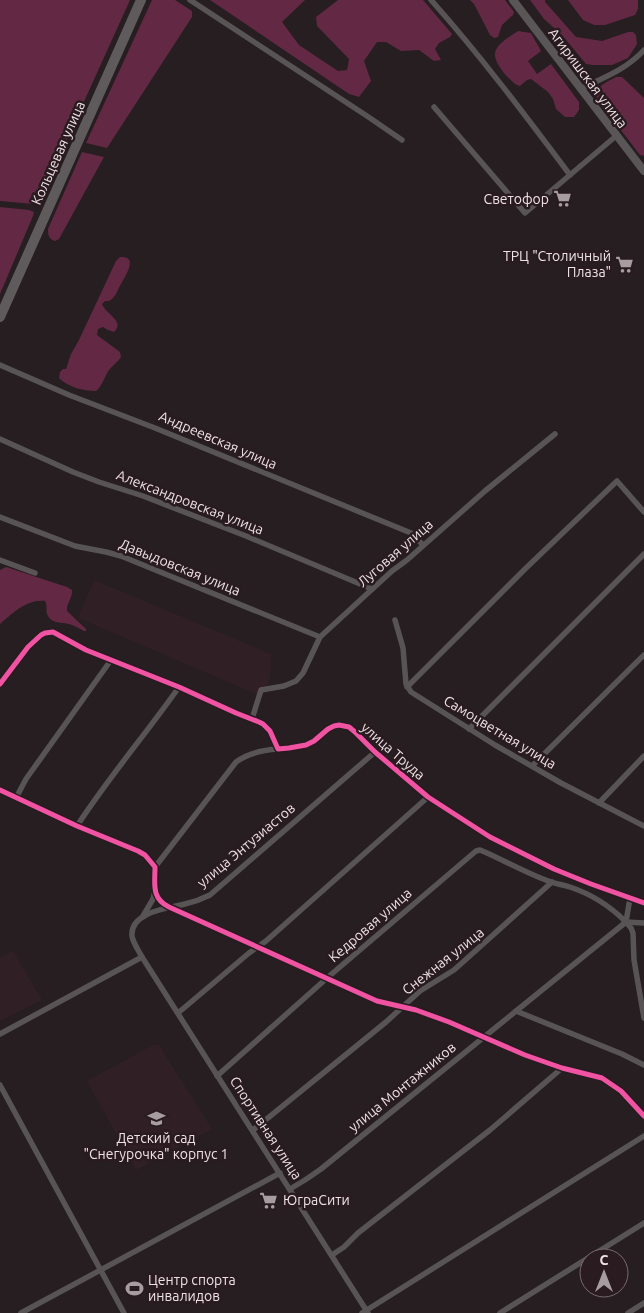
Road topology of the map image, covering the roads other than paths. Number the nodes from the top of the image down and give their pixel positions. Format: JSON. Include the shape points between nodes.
{"nodes":[{"id":1,"x":141,"y":0,"type":"edge"},
{"id":2,"x":190,"y":0,"type":"edge"},
{"id":3,"x":431,"y":0,"type":"edge"},
{"id":4,"x":513,"y":0,"type":"edge"},
{"id":5,"x":644,"y":50,"type":"edge"},
{"id":6,"x":580,"y":89,"type":"junction"},
{"id":7,"x":434,"y":107,"type":"dead end"},
{"id":8,"x":616,"y":136,"type":"junction"},
{"id":9,"x":402,"y":140,"type":"dead end"},
{"id":10,"x":644,"y":172,"type":"edge"},
{"id":11,"x":570,"y":175,"type":"junction"},
{"id":12,"x":0,"y":317,"type":"edge"},
{"id":13,"x":0,"y":365,"type":"edge"},
{"id":14,"x":555,"y":434,"type":"dead end"},
{"id":15,"x":0,"y":439,"type":"edge"},
{"id":16,"x":644,"y":512,"type":"edge"},
{"id":17,"x":0,"y":517,"type":"edge"},
{"id":18,"x":422,"y":545,"type":"junction"},
{"id":19,"x":644,"y":554,"type":"edge"},
{"id":20,"x":0,"y":560,"type":"edge"},
{"id":21,"x":35,"y":573,"type":"dead end"},
{"id":22,"x":372,"y":589,"type":"junction"},
{"id":23,"x":395,"y":620,"type":"dead end"},
{"id":24,"x":320,"y":637,"type":"junction"},
{"id":25,"x":644,"y":655,"type":"edge"},
{"id":26,"x":111,"y":660,"type":"junction"},
{"id":27,"x":0,"y":684,"type":"edge"},
{"id":28,"x":179,"y":687,"type":"junction"},
{"id":29,"x":407,"y":687,"type":"junction"},
{"id":30,"x":252,"y":718,"type":"junction"},
{"id":31,"x":469,"y":729,"type":"junction"},
{"id":32,"x":278,"y":748,"type":"junction"},
{"id":33,"x":375,"y":752,"type":"junction"},
{"id":34,"x":644,"y":756,"type":"edge"},
{"id":35,"x":532,"y":766,"type":"junction"},
{"id":36,"x":0,"y":790,"type":"edge"},
{"id":37,"x":428,"y":797,"type":"junction"},
{"id":38,"x":16,"y":798,"type":"junction"},
{"id":39,"x":599,"y":803,"type":"junction"},
{"id":40,"x":77,"y":826,"type":"junction"},
{"id":41,"x":644,"y":826,"type":"edge"},
{"id":42,"x":155,"y":867,"type":"junction"},
{"id":43,"x":552,"y":882,"type":"junction"},
{"id":44,"x":155,"y":889,"type":"junction"},
{"id":45,"x":630,"y":898,"type":"junction"},
{"id":46,"x":644,"y":903,"type":"edge"},
{"id":47,"x":169,"y":907,"type":"junction"},
{"id":48,"x":140,"y":920,"type":"junction"},
{"id":49,"x":626,"y":922,"type":"junction"},
{"id":50,"x":644,"y":923,"type":"edge"},
{"id":51,"x":258,"y":947,"type":"junction"},
{"id":52,"x":142,"y":957,"type":"junction"},
{"id":53,"x":327,"y":978,"type":"junction"},
{"id":54,"x":643,"y":1004,"type":"edge"},
{"id":55,"x":403,"y":1007,"type":"junction"},
{"id":56,"x":516,"y":1011,"type":"junction"},
{"id":57,"x":178,"y":1013,"type":"junction"},
{"id":58,"x":644,"y":1018,"type":"edge"},
{"id":59,"x":0,"y":1034,"type":"edge"},
{"id":60,"x":483,"y":1038,"type":"junction"},
{"id":61,"x":644,"y":1065,"type":"edge"},
{"id":62,"x":562,"y":1068,"type":"junction"},
{"id":63,"x":217,"y":1076,"type":"junction"},
{"id":64,"x":0,"y":1085,"type":"edge"},
{"id":65,"x":644,"y":1116,"type":"edge"},
{"id":66,"x":253,"y":1130,"type":"junction"},
{"id":67,"x":644,"y":1136,"type":"edge"},
{"id":68,"x":280,"y":1173,"type":"junction"},
{"id":69,"x":290,"y":1189,"type":"junction"},
{"id":70,"x":644,"y":1223,"type":"edge"},
{"id":71,"x":332,"y":1256,"type":"junction"},
{"id":72,"x":100,"y":1271,"type":"junction"},
{"id":73,"x":644,"y":1303,"type":"edge"},
{"id":74,"x":365,"y":1312,"type":"edge"},
{"id":75,"x":20,"y":1313,"type":"edge"},
{"id":76,"x":124,"y":1313,"type":"edge"},
{"id":77,"x":500,"y":1313,"type":"edge"},
{"id":78,"x":628,"y":1313,"type":"edge"}],
"edges":[{"from":1,"to":12,"type":"highway","name":"Кольцевая улица"},
{"from":2,"to":9,"type":"street"},
{"from":3,"to":11,"type":"street","via":[[474,50]]},
{"from":4,"to":6,"type":"street","name":"Агиришская улица"},
{"from":5,"to":6,"type":"street","via":[[620,70]]},
{"from":6,"to":8,"type":"street","name":"Агиришская улица"},
{"from":7,"to":11,"type":"street","via":[[525,213]]},
{"from":8,"to":10,"type":"street","name":"Агиришская улица"},
{"from":8,"to":11,"type":"street"},
{"from":13,"to":18,"type":"street","name":"Андреевская улица","via":[[411,533]]},
{"from":14,"to":18,"type":"street","name":"Луговая улица"},
{"from":15,"to":22,"type":"street","name":"Александровская улица","via":[[73,472],[195,516]]},
{"from":16,"to":29,"type":"street","via":[[617,481]]},
{"from":17,"to":24,"type":"street","name":"Давыдовская улица","via":[[75,546],[121,556]]},
{"from":18,"to":22,"type":"street","name":"Луговая улица"},
{"from":19,"to":31,"type":"street"},
{"from":20,"to":21,"type":"street"},
{"from":22,"to":24,"type":"street","name":"Луговая улица"},
{"from":23,"to":29,"type":"street","via":[[404,653]]},
{"from":24,"to":30,"type":"street","name":"Луговая улица","via":[[304,673],[296,681],[261,690]]},
{"from":25,"to":35,"type":"street"},
{"from":26,"to":27,"type":"street","via":[[49,632],[28,646]]},
{"from":26,"to":28,"type":"street"},
{"from":26,"to":38,"type":"street"},
{"from":28,"to":30,"type":"street"},
{"from":28,"to":40,"type":"street"},
{"from":29,"to":31,"type":"street","name":"Самоцветная улица"},
{"from":30,"to":32,"type":"street","via":[[267,727]]},
{"from":31,"to":35,"type":"street","name":"Самоцветная улица"},
{"from":32,"to":33,"type":"street","name":"улица Труда","via":[[306,745],[339,725],[355,732]]},
{"from":32,"to":42,"type":"street","via":[[259,751],[236,762]]},
{"from":33,"to":37,"type":"street","name":"улица Труда"},
{"from":33,"to":47,"type":"street","name":"улица Энтузиастов","via":[[210,894]]},
{"from":34,"to":39,"type":"street"},
{"from":35,"to":39,"type":"street","name":"Самоцветная улица"},
{"from":36,"to":38,"type":"street"},
{"from":37,"to":45,"type":"street","name":"улица Труда","via":[[526,856]]},
{"from":37,"to":51,"type":"street"},
{"from":38,"to":40,"type":"street"},
{"from":39,"to":41,"type":"street","name":"Самоцветная улица"},
{"from":40,"to":42,"type":"street","via":[[138,851]]},
{"from":42,"to":44,"type":"street"},
{"from":43,"to":49,"type":"street","via":[[595,898]]},
{"from":43,"to":53,"type":"street","name":"Кедровая улица","via":[[480,850]]},
{"from":43,"to":55,"type":"street","name":"Снежная улица","via":[[454,970],[420,991]]},
{"from":44,"to":47,"type":"street","via":[[161,902]]},
{"from":44,"to":48,"type":"street","via":[[153,899]]},
{"from":45,"to":46,"type":"street","name":"улица Труда"},
{"from":45,"to":49,"type":"street"},
{"from":47,"to":48,"type":"street","name":"улица Энтузиастов"},
{"from":47,"to":51,"type":"street"},
{"from":48,"to":52,"type":"street","via":[[133,928],[132,937]]},
{"from":49,"to":50,"type":"street"},
{"from":49,"to":54,"type":"street","via":[[633,933],[634,960]]},
{"from":49,"to":56,"type":"street","name":"улица Монтажников"},
{"from":51,"to":53,"type":"street"},
{"from":51,"to":57,"type":"street"},
{"from":52,"to":57,"type":"street","name":"Спортивная улица"},
{"from":52,"to":59,"type":"street"},
{"from":53,"to":55,"type":"street","via":[[377,1001]]},
{"from":53,"to":63,"type":"street","name":"Кедровая улица"},
{"from":54,"to":58,"type":"street"},
{"from":55,"to":60,"type":"street","via":[[449,1022]]},
{"from":55,"to":66,"type":"street","name":"Снежная улица"},
{"from":56,"to":60,"type":"street","name":"улица Монтажников"},
{"from":56,"to":61,"type":"street"},
{"from":57,"to":63,"type":"street","name":"Спортивная улица"},
{"from":60,"to":62,"type":"street"},
{"from":60,"to":69,"type":"street","name":"улица Монтажников","via":[[313,1176]]},
{"from":62,"to":65,"type":"street","via":[[607,1080]]},
{"from":62,"to":71,"type":"street"},
{"from":63,"to":66,"type":"street","name":"Спортивная улица"},
{"from":64,"to":72,"type":"street"},
{"from":66,"to":68,"type":"street","name":"Спортивная улица"},
{"from":67,"to":74,"type":"street"},
{"from":68,"to":69,"type":"street","name":"Спортивная улица"},
{"from":68,"to":72,"type":"street"},
{"from":69,"to":71,"type":"street","name":"Спортивная улица"},
{"from":70,"to":77,"type":"street"},
{"from":71,"to":74,"type":"street","name":"Спортивная улица"},
{"from":72,"to":75,"type":"street"},
{"from":72,"to":76,"type":"street"},
{"from":73,"to":78,"type":"street"}]}
